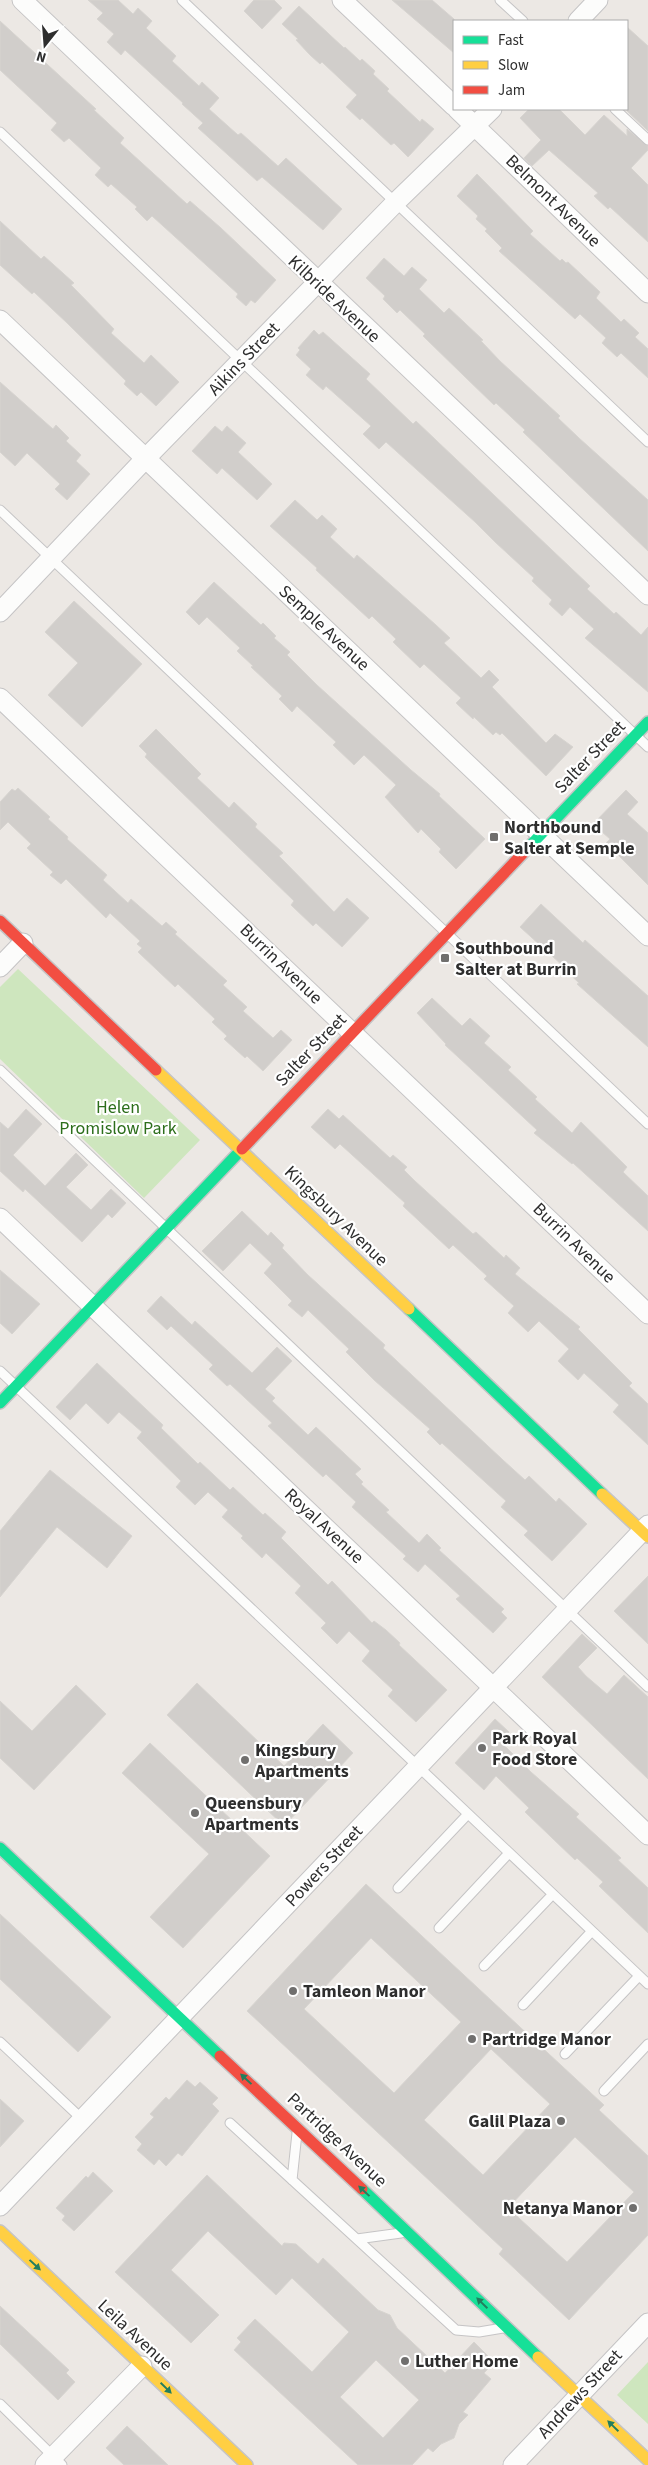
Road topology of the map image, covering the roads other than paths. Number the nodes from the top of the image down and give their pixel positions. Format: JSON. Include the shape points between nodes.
{"nodes":[{"id":1,"x":22,"y":0,"type":"edge"},
{"id":2,"x":182,"y":0,"type":"edge"},
{"id":3,"x":342,"y":0,"type":"edge"},
{"id":4,"x":500,"y":0,"type":"edge"},
{"id":5,"x":598,"y":0,"type":"edge"},
{"id":6,"x":522,"y":20,"type":"edge"},
{"id":7,"x":579,"y":20,"type":"edge"},
{"id":8,"x":453,"y":105,"type":"edge"},
{"id":9,"x":458,"y":110,"type":"edge"},
{"id":10,"x":491,"y":110,"type":"edge"},
{"id":11,"x":616,"y":110,"type":"edge"},
{"id":12,"x":475,"y":126,"type":"junction"},
{"id":13,"x":0,"y":132,"type":"edge"},
{"id":14,"x":648,"y":140,"type":"edge"},
{"id":15,"x":396,"y":202,"type":"junction"},
{"id":16,"x":317,"y":283,"type":"junction"},
{"id":17,"x":648,"y":293,"type":"edge"},
{"id":18,"x":0,"y":320,"type":"edge"},
{"id":19,"x":242,"y":361,"type":"junction"},
{"id":20,"x":648,"y":442,"type":"edge"},
{"id":21,"x":145,"y":459,"type":"junction"},
{"id":22,"x":0,"y":510,"type":"edge"},
{"id":23,"x":51,"y":559,"type":"junction"},
{"id":24,"x":648,"y":595,"type":"edge"},
{"id":25,"x":0,"y":612,"type":"edge"},
{"id":26,"x":0,"y":698,"type":"edge"},
{"id":27,"x":648,"y":722,"type":"edge"},
{"id":28,"x":636,"y":735,"type":"junction"},
{"id":29,"x":648,"y":747,"type":"edge"},
{"id":30,"x":541,"y":834,"type":"junction"},
{"id":31,"x":0,"y":921,"type":"edge"},
{"id":32,"x":447,"y":932,"type":"junction"},
{"id":33,"x":648,"y":936,"type":"edge"},
{"id":34,"x":23,"y":943,"type":"junction"},
{"id":35,"x":0,"y":967,"type":"edge"},
{"id":36,"x":352,"y":1032,"type":"junction"},
{"id":37,"x":0,"y":1070,"type":"edge"},
{"id":38,"x":648,"y":1124,"type":"edge"},
{"id":39,"x":241,"y":1149,"type":"junction"},
{"id":40,"x":0,"y":1218,"type":"edge"},
{"id":41,"x":165,"y":1229,"type":"junction"},
{"id":42,"x":91,"y":1306,"type":"junction"},
{"id":43,"x":648,"y":1314,"type":"edge"},
{"id":44,"x":0,"y":1371,"type":"edge"},
{"id":45,"x":15,"y":1386,"type":"junction"},
{"id":46,"x":0,"y":1404,"type":"edge"},
{"id":47,"x":646,"y":1531,"type":"edge"},
{"id":48,"x":567,"y":1610,"type":"junction"},
{"id":49,"x":494,"y":1687,"type":"junction"},
{"id":50,"x":648,"y":1687,"type":"edge"},
{"id":51,"x":418,"y":1767,"type":"junction"},
{"id":52,"x":468,"y":1814,"type":"junction"},
{"id":53,"x":648,"y":1835,"type":"edge"},
{"id":54,"x":0,"y":1848,"type":"edge"},
{"id":55,"x":509,"y":1854,"type":"junction"},
{"id":56,"x":398,"y":1888,"type":"dead end"},
{"id":57,"x":553,"y":1894,"type":"junction"},
{"id":58,"x":438,"y":1928,"type":"dead end"},
{"id":59,"x":592,"y":1931,"type":"junction"},
{"id":60,"x":484,"y":1966,"type":"dead end"},
{"id":61,"x":639,"y":1976,"type":"junction"},
{"id":62,"x":648,"y":1984,"type":"edge"},
{"id":63,"x":523,"y":2005,"type":"dead end"},
{"id":64,"x":181,"y":2017,"type":"junction"},
{"id":65,"x":0,"y":2042,"type":"edge"},
{"id":66,"x":648,"y":2044,"type":"edge"},
{"id":67,"x":565,"y":2054,"type":"dead end"},
{"id":68,"x":604,"y":2091,"type":"dead end"},
{"id":69,"x":83,"y":2120,"type":"junction"},
{"id":70,"x":230,"y":2123,"type":"dead end"},
{"id":71,"x":298,"y":2127,"type":"junction"},
{"id":72,"x":292,"y":2180,"type":"junction"},
{"id":73,"x":0,"y":2206,"type":"edge"},
{"id":74,"x":408,"y":2232,"type":"junction"},
{"id":75,"x":3,"y":2239,"type":"edge"},
{"id":76,"x":357,"y":2239,"type":"junction"},
{"id":77,"x":648,"y":2322,"type":"edge"},
{"id":78,"x":509,"y":2328,"type":"junction"},
{"id":79,"x":142,"y":2366,"type":"junction"},
{"id":80,"x":580,"y":2394,"type":"junction"},
{"id":81,"x":0,"y":2404,"type":"edge"},
{"id":82,"x":648,"y":2460,"type":"edge"},
{"id":83,"x":54,"y":2462,"type":"edge"},
{"id":84,"x":247,"y":2465,"type":"edge"},
{"id":85,"x":513,"y":2465,"type":"edge"}],
"edges":[{"from":1,"to":16,"type":"street","name":"Kilbride Avenue"},
{"from":2,"to":15,"type":"lane"},
{"from":3,"to":8,"type":"street"},
{"from":4,"to":6,"type":"lane"},
{"from":5,"to":7,"type":"street"},
{"from":9,"to":12,"type":"street","name":"Belmont Avenue"},
{"from":10,"to":12,"type":"street","name":"Aikins Street"},
{"from":11,"to":14,"type":"lane"},
{"from":12,"to":15,"type":"street","name":"Aikins Street"},
{"from":12,"to":17,"type":"street","name":"Belmont Avenue"},
{"from":13,"to":19,"type":"lane"},
{"from":15,"to":16,"type":"street","name":"Aikins Street"},
{"from":15,"to":20,"type":"lane"},
{"from":16,"to":19,"type":"street","name":"Aikins Street"},
{"from":16,"to":24,"type":"street","name":"Kilbride Avenue"},
{"from":18,"to":21,"type":"street","name":"Semple Avenue"},
{"from":19,"to":21,"type":"street","name":"Aikins Street"},
{"from":19,"to":28,"type":"lane"},
{"from":21,"to":23,"type":"street","name":"Aikins Street"},
{"from":21,"to":30,"type":"street","name":"Semple Avenue"},
{"from":22,"to":23,"type":"lane"},
{"from":23,"to":25,"type":"street","name":"Aikins Street"},
{"from":23,"to":32,"type":"lane"},
{"from":26,"to":36,"type":"street","name":"Burrin Avenue"},
{"from":27,"to":28,"type":"main road","name":"Salter Street"},
{"from":28,"to":29,"type":"lane"},
{"from":28,"to":30,"type":"main road","name":"Salter Street"},
{"from":30,"to":32,"type":"main road","name":"Salter Street"},
{"from":30,"to":33,"type":"street","name":"Semple Avenue"},
{"from":31,"to":34,"type":"main road","name":"Kingsbury Avenue"},
{"from":32,"to":36,"type":"main road","name":"Salter Street"},
{"from":32,"to":38,"type":"lane"},
{"from":34,"to":35,"type":"street"},
{"from":34,"to":39,"type":"main road","name":"Kingsbury Avenue"},
{"from":36,"to":39,"type":"main road","name":"Salter Street"},
{"from":36,"to":43,"type":"street","name":"Burrin Avenue"},
{"from":37,"to":41,"type":"lane"},
{"from":39,"to":41,"type":"main road","name":"Salter Street"},
{"from":39,"to":47,"type":"main road","name":"Kingsbury Avenue"},
{"from":40,"to":42,"type":"street","name":"Royal Avenue"},
{"from":41,"to":42,"type":"main road","name":"Salter Street"},
{"from":41,"to":48,"type":"lane"},
{"from":42,"to":45,"type":"main road","name":"Salter Street"},
{"from":42,"to":49,"type":"street","name":"Royal Avenue"},
{"from":44,"to":45,"type":"lane"},
{"from":45,"to":46,"type":"main road","name":"Salter Street"},
{"from":45,"to":51,"type":"lane"},
{"from":47,"to":48,"type":"street","name":"Powers Street"},
{"from":48,"to":49,"type":"street","name":"Powers Street"},
{"from":48,"to":50,"type":"lane"},
{"from":49,"to":51,"type":"street","name":"Powers Street"},
{"from":49,"to":53,"type":"street","name":"Royal Avenue"},
{"from":51,"to":52,"type":"lane"},
{"from":51,"to":64,"type":"street","name":"Powers Street"},
{"from":52,"to":55,"type":"lane"},
{"from":52,"to":56,"type":"lane"},
{"from":54,"to":64,"type":"main road","name":"Partridge Avenue"},
{"from":55,"to":57,"type":"lane"},
{"from":55,"to":58,"type":"lane"},
{"from":57,"to":59,"type":"lane"},
{"from":57,"to":60,"type":"lane"},
{"from":59,"to":61,"type":"lane"},
{"from":59,"to":63,"type":"lane"},
{"from":61,"to":62,"type":"lane"},
{"from":61,"to":67,"type":"lane"},
{"from":64,"to":69,"type":"street","name":"Powers Street"},
{"from":71,"to":64,"type":"main road","name":"Partridge Avenue","one_way":true},
{"from":65,"to":69,"type":"lane"},
{"from":66,"to":68,"type":"lane"},
{"from":69,"to":73,"type":"street","name":"Powers Street"},
{"from":70,"to":72,"type":"lane"},
{"from":71,"to":72,"type":"lane"},
{"from":74,"to":71,"type":"main road","name":"Partridge Avenue","one_way":true},
{"from":72,"to":76,"type":"lane"},
{"from":74,"to":76,"type":"lane"},
{"from":78,"to":74,"type":"main road","name":"Partridge Avenue","one_way":true},
{"from":75,"to":79,"type":"main road","name":"Leila Avenue","one_way":true},
{"from":76,"to":78,"type":"lane","via":[[456,2330],[479,2332]]},
{"from":77,"to":80,"type":"street","name":"Andrews Street"},
{"from":78,"to":80,"type":"main road","name":"Partridge Avenue"},
{"from":79,"to":83,"type":"street"},
{"from":79,"to":84,"type":"main road","name":"Leila Avenue","one_way":true},
{"from":82,"to":80,"type":"main road","name":"Partridge Avenue","one_way":true},
{"from":80,"to":85,"type":"street","name":"Andrews Street"},
{"from":81,"to":83,"type":"lane"}]}
